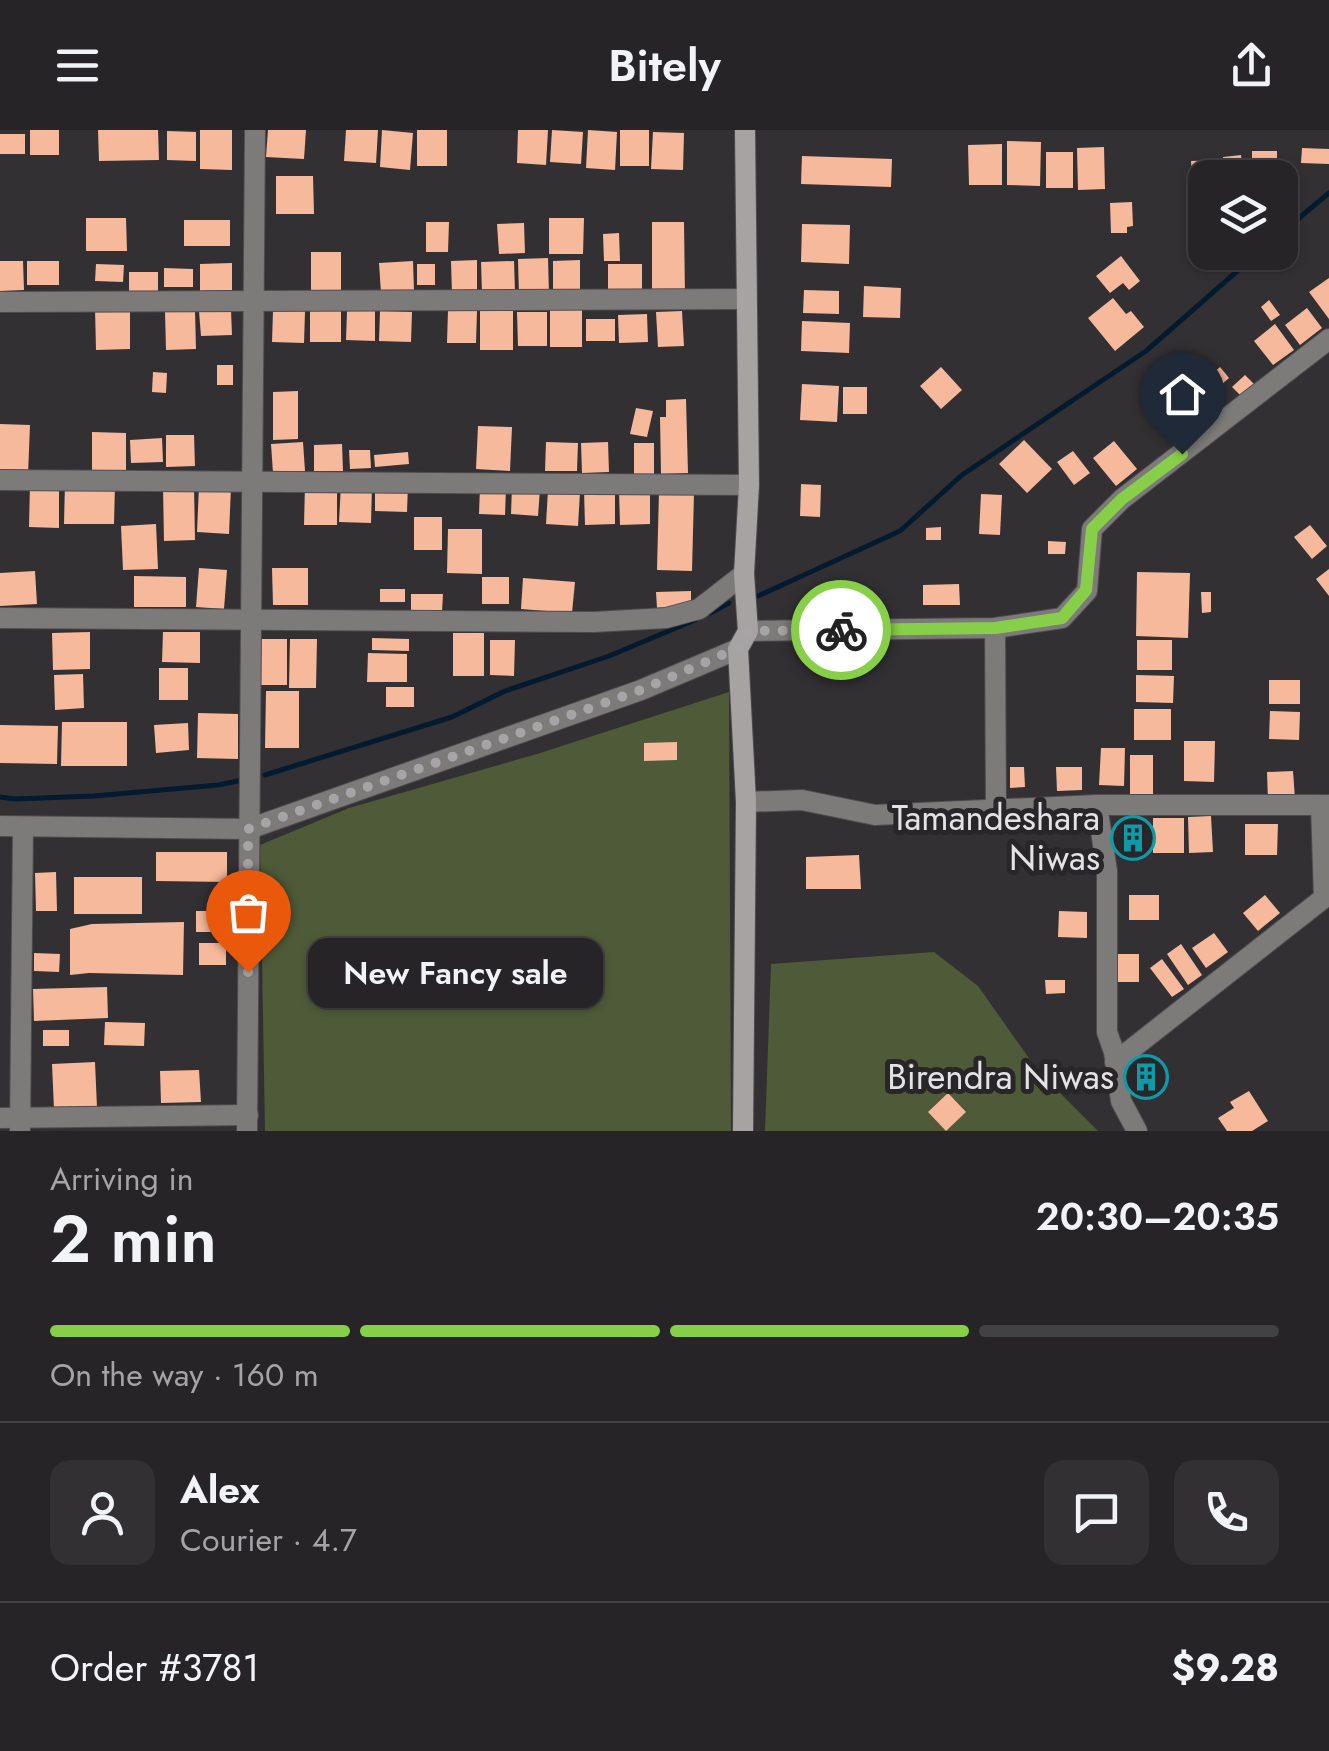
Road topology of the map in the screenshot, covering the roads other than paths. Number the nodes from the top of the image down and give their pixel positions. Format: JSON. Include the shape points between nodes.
{"nodes":[{"id":1,"x":255,"y":130,"type":"edge"},
{"id":2,"x":745,"y":130,"type":"edge"},
{"id":3,"x":746,"y":299,"type":"junction"},
{"id":4,"x":253,"y":300,"type":"junction"},
{"id":5,"x":0,"y":302,"type":"edge"},
{"id":6,"x":1329,"y":340,"type":"edge"},
{"id":7,"x":0,"y":480,"type":"edge"},
{"id":8,"x":253,"y":482,"type":"junction"},
{"id":9,"x":750,"y":485,"type":"junction"},
{"id":10,"x":744,"y":574,"type":"junction"},
{"id":11,"x":0,"y":618,"type":"edge"},
{"id":12,"x":250,"y":619,"type":"junction"},
{"id":13,"x":995,"y":628,"type":"junction"},
{"id":14,"x":743,"y":640,"type":"junction"},
{"id":15,"x":746,"y":802,"type":"junction"},
{"id":16,"x":1097,"y":805,"type":"junction"},
{"id":17,"x":1325,"y":805,"type":"edge"},
{"id":18,"x":996,"y":811,"type":"junction"},
{"id":19,"x":0,"y":826,"type":"edge"},
{"id":20,"x":22,"y":827,"type":"junction"},
{"id":21,"x":248,"y":829,"type":"junction"},
{"id":22,"x":1326,"y":896,"type":"edge"},
{"id":23,"x":1116,"y":1062,"type":"junction"},
{"id":24,"x":13,"y":1122,"type":"edge"},
{"id":25,"x":248,"y":1123,"type":"edge"},
{"id":26,"x":743,"y":1131,"type":"edge"},
{"id":27,"x":1138,"y":1131,"type":"edge"}],
"edges":[{"from":1,"to":4,"type":"street"},
{"from":2,"to":3,"type":"street"},
{"from":3,"to":4,"type":"street"},
{"from":3,"to":9,"type":"street"},
{"from":4,"to":5,"type":"street"},
{"from":4,"to":8,"type":"street"},
{"from":6,"to":13,"type":"street","via":[[1092,529],[1086,590],[1062,618]]},
{"from":7,"to":8,"type":"street"},
{"from":8,"to":9,"type":"street"},
{"from":8,"to":12,"type":"street"},
{"from":9,"to":10,"type":"street"},
{"from":10,"to":12,"type":"street","via":[[699,609],[666,618]]},
{"from":10,"to":14,"type":"street"},
{"from":11,"to":12,"type":"street"},
{"from":12,"to":21,"type":"street"},
{"from":13,"to":14,"type":"street"},
{"from":13,"to":18,"type":"street"},
{"from":14,"to":15,"type":"street"},
{"from":14,"to":21,"type":"street","via":[[641,690]]},
{"from":15,"to":18,"type":"street","via":[[802,800],[875,814]]},
{"from":15,"to":26,"type":"street"},
{"from":16,"to":17,"type":"street"},
{"from":16,"to":18,"type":"street"},
{"from":16,"to":23,"type":"street","via":[[1107,872],[1107,1032]]},
{"from":17,"to":22,"type":"street"},
{"from":19,"to":20,"type":"street"},
{"from":20,"to":21,"type":"street"},
{"from":20,"to":24,"type":"street"},
{"from":21,"to":25,"type":"street"},
{"from":22,"to":23,"type":"street"},
{"from":23,"to":27,"type":"street","via":[[1121,1101]]},
{"from":24,"to":25,"type":"street"}]}
